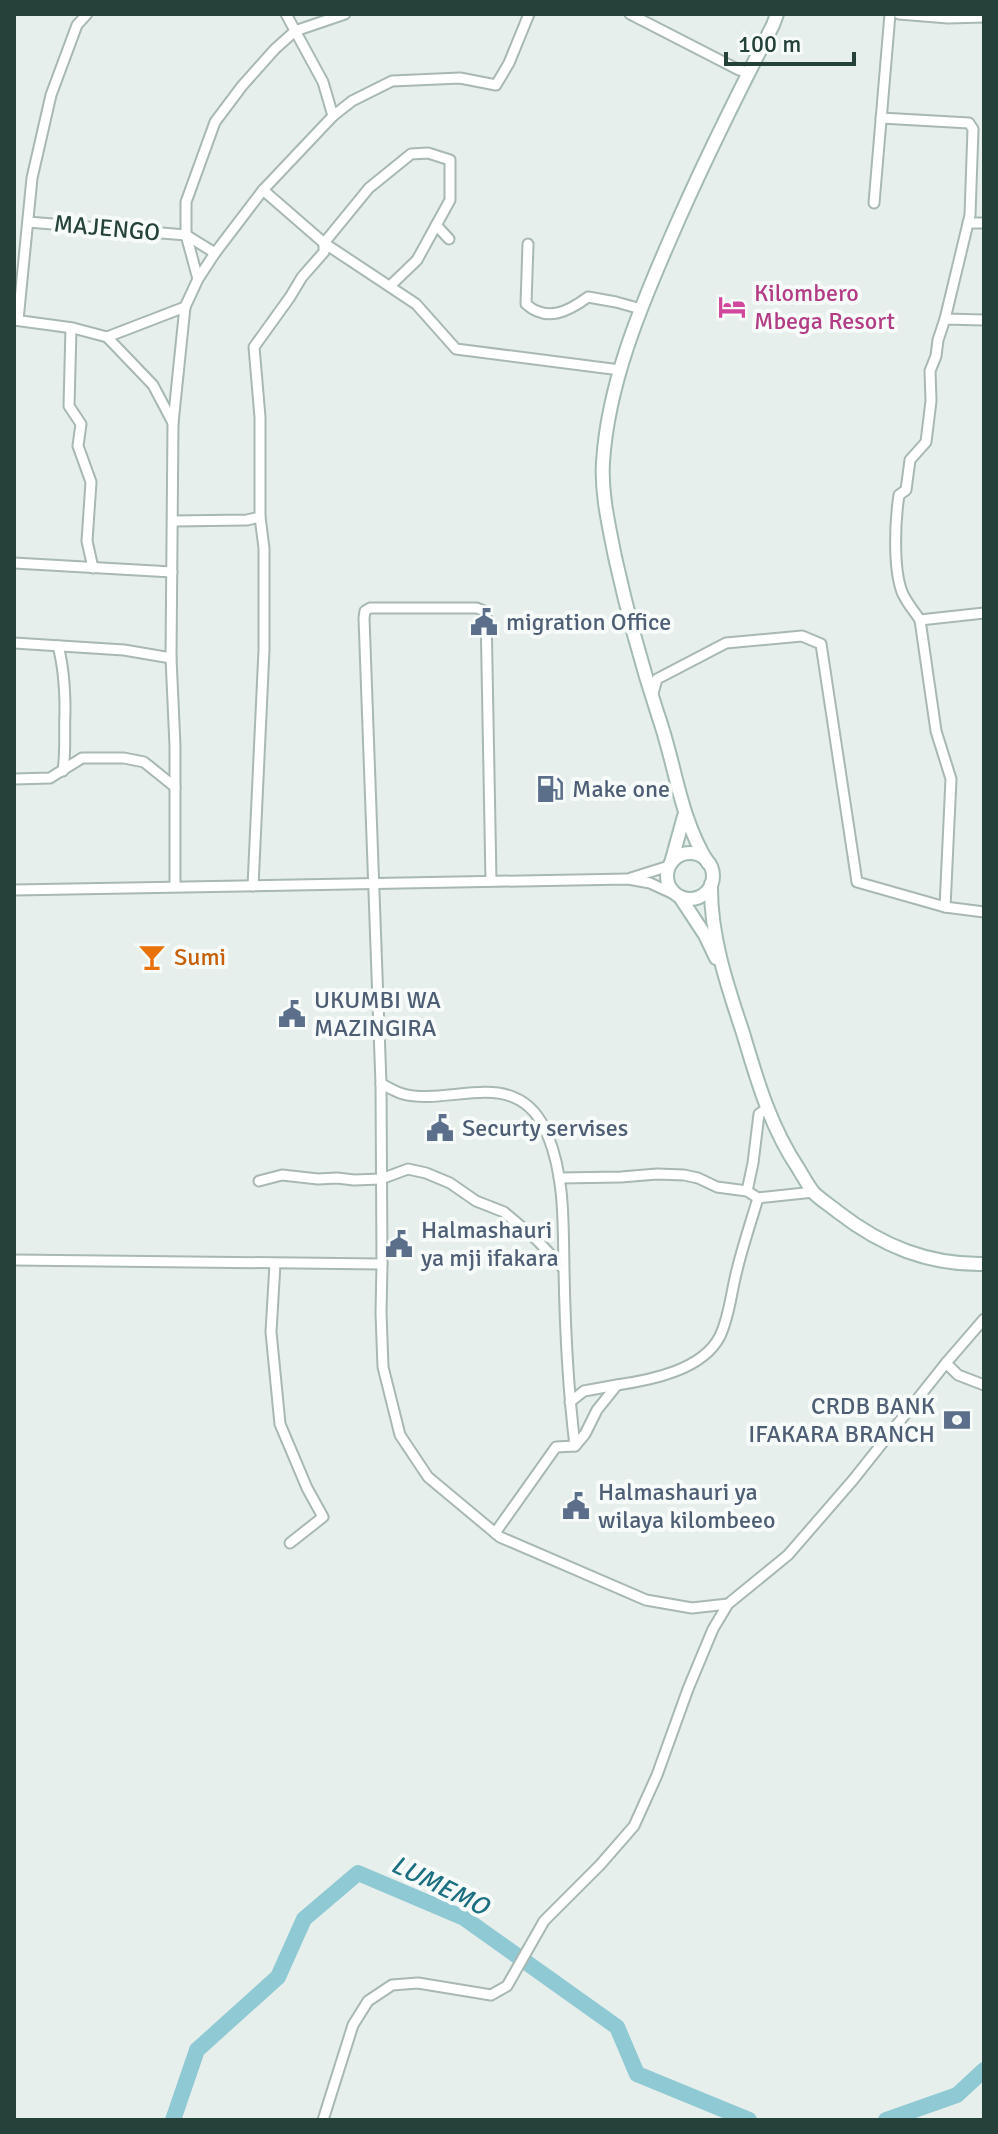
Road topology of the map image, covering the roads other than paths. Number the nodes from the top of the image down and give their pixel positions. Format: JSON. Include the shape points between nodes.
{"nodes":[{"id":1,"x":87,"y":14,"type":"edge"},
{"id":2,"x":286,"y":14,"type":"edge"},
{"id":3,"x":345,"y":14,"type":"edge"},
{"id":4,"x":630,"y":14,"type":"edge"},
{"id":5,"x":777,"y":14,"type":"edge"},
{"id":6,"x":890,"y":14,"type":"edge"},
{"id":7,"x":899,"y":14,"type":"edge"},
{"id":8,"x":525,"y":15,"type":"edge"},
{"id":9,"x":984,"y":17,"type":"edge"},
{"id":10,"x":295,"y":31,"type":"junction"},
{"id":11,"x":748,"y":72,"type":"junction"},
{"id":12,"x":333,"y":116,"type":"junction"},
{"id":13,"x":881,"y":118,"type":"junction"},
{"id":14,"x":263,"y":190,"type":"junction"},
{"id":15,"x":874,"y":203,"type":"dead end"},
{"id":16,"x":28,"y":222,"type":"junction"},
{"id":17,"x":968,"y":223,"type":"junction"},
{"id":18,"x":984,"y":223,"type":"edge"},
{"id":19,"x":436,"y":225,"type":"junction"},
{"id":20,"x":186,"y":235,"type":"junction"},
{"id":21,"x":449,"y":239,"type":"dead end"},
{"id":22,"x":324,"y":243,"type":"junction"},
{"id":23,"x":528,"y":244,"type":"dead end"},
{"id":24,"x":215,"y":253,"type":"junction"},
{"id":25,"x":198,"y":279,"type":"junction"},
{"id":26,"x":390,"y":286,"type":"junction"},
{"id":27,"x":185,"y":307,"type":"junction"},
{"id":28,"x":641,"y":309,"type":"junction"},
{"id":29,"x":945,"y":319,"type":"junction"},
{"id":30,"x":16,"y":320,"type":"edge"},
{"id":31,"x":984,"y":320,"type":"edge"},
{"id":32,"x":71,"y":328,"type":"junction"},
{"id":33,"x":107,"y":337,"type":"junction"},
{"id":34,"x":620,"y":370,"type":"junction"},
{"id":35,"x":173,"y":423,"type":"junction"},
{"id":36,"x":260,"y":517,"type":"junction"},
{"id":37,"x":173,"y":521,"type":"junction"},
{"id":38,"x":14,"y":563,"type":"edge"},
{"id":39,"x":93,"y":568,"type":"junction"},
{"id":40,"x":172,"y":572,"type":"junction"},
{"id":41,"x":984,"y":613,"type":"edge"},
{"id":42,"x":920,"y":620,"type":"junction"},
{"id":43,"x":14,"y":643,"type":"edge"},
{"id":44,"x":58,"y":646,"type":"junction"},
{"id":45,"x":171,"y":658,"type":"junction"},
{"id":46,"x":652,"y":697,"type":"junction"},
{"id":47,"x":66,"y":753,"type":"junction"},
{"id":48,"x":78,"y":761,"type":"junction"},
{"id":49,"x":63,"y":771,"type":"junction"},
{"id":50,"x":14,"y":779,"type":"edge"},
{"id":51,"x":175,"y":787,"type":"junction"},
{"id":52,"x":684,"y":813,"type":"junction"},
{"id":53,"x":708,"y":863,"type":"junction"},
{"id":54,"x":670,"y":865,"type":"junction"},
{"id":55,"x":628,"y":879,"type":"junction"},
{"id":56,"x":491,"y":881,"type":"junction"},
{"id":57,"x":711,"y":884,"type":"junction"},
{"id":58,"x":372,"y":885,"type":"junction"},
{"id":59,"x":175,"y":886,"type":"junction"},
{"id":60,"x":253,"y":886,"type":"junction"},
{"id":61,"x":14,"y":890,"type":"edge"},
{"id":62,"x":678,"y":896,"type":"junction"},
{"id":63,"x":945,"y":907,"type":"junction"},
{"id":64,"x":984,"y":912,"type":"edge"},
{"id":65,"x":726,"y":979,"type":"junction"},
{"id":66,"x":381,"y":1084,"type":"junction"},
{"id":67,"x":766,"y":1109,"type":"junction"},
{"id":68,"x":559,"y":1178,"type":"junction"},
{"id":69,"x":381,"y":1179,"type":"junction"},
{"id":70,"x":259,"y":1181,"type":"dead end"},
{"id":71,"x":747,"y":1191,"type":"junction"},
{"id":72,"x":814,"y":1192,"type":"junction"},
{"id":73,"x":758,"y":1198,"type":"junction"},
{"id":74,"x":14,"y":1260,"type":"edge"},
{"id":75,"x":275,"y":1264,"type":"junction"},
{"id":76,"x":382,"y":1264,"type":"junction"},
{"id":77,"x":984,"y":1264,"type":"edge"},
{"id":78,"x":564,"y":1268,"type":"junction"},
{"id":79,"x":984,"y":1319,"type":"edge"},
{"id":80,"x":946,"y":1363,"type":"junction"},
{"id":81,"x":617,"y":1385,"type":"junction"},
{"id":82,"x":984,"y":1385,"type":"edge"},
{"id":83,"x":570,"y":1402,"type":"junction"},
{"id":84,"x":575,"y":1446,"type":"junction"},
{"id":85,"x":495,"y":1533,"type":"junction"},
{"id":86,"x":290,"y":1543,"type":"dead end"},
{"id":87,"x":728,"y":1604,"type":"junction"},
{"id":88,"x":323,"y":2120,"type":"edge"}],
"edges":[{"from":1,"to":16,"type":"street","via":[[77,25],[51,95]]},
{"from":2,"to":10,"type":"street"},
{"from":3,"to":10,"type":"street"},
{"from":4,"to":11,"type":"street"},
{"from":5,"to":11,"type":"main road"},
{"from":6,"to":13,"type":"street"},
{"from":7,"to":9,"type":"street"},
{"from":8,"to":12,"type":"street","via":[[496,85],[460,78],[392,81]]},
{"from":10,"to":12,"type":"street","via":[[323,82]]},
{"from":10,"to":20,"type":"street","name":"MAJENGO","via":[[215,122],[186,202]]},
{"from":11,"to":28,"type":"main road"},
{"from":12,"to":14,"type":"street"},
{"from":13,"to":15,"type":"street"},
{"from":13,"to":17,"type":"street","via":[[969,123],[973,129]]},
{"from":14,"to":22,"type":"street"},
{"from":14,"to":24,"type":"street"},
{"from":16,"to":20,"type":"street","name":"MAJENGO"},
{"from":16,"to":30,"type":"street"},
{"from":17,"to":18,"type":"street"},
{"from":17,"to":29,"type":"street"},
{"from":19,"to":21,"type":"street"},
{"from":19,"to":22,"type":"street","via":[[450,200],[450,160],[411,154],[369,188]]},
{"from":19,"to":26,"type":"street","via":[[417,260]]},
{"from":20,"to":24,"type":"street","name":"MAJENGO"},
{"from":20,"to":25,"type":"street","name":"MAJENGO"},
{"from":22,"to":26,"type":"street"},
{"from":22,"to":36,"type":"street","via":[[324,252],[254,347]]},
{"from":23,"to":28,"type":"street","via":[[526,304],[535,313],[568,311],[588,297]]},
{"from":24,"to":25,"type":"street"},
{"from":25,"to":27,"type":"street"},
{"from":26,"to":34,"type":"street","via":[[416,304],[456,349]]},
{"from":27,"to":33,"type":"street"},
{"from":27,"to":35,"type":"street"},
{"from":28,"to":34,"type":"main road"},
{"from":29,"to":31,"type":"street"},
{"from":29,"to":42,"type":"street","via":[[930,371],[926,442],[910,460],[896,517],[902,593]]},
{"from":30,"to":32,"type":"street"},
{"from":32,"to":33,"type":"street"},
{"from":32,"to":39,"type":"street","via":[[69,406],[81,424],[78,446],[91,482],[87,541]]},
{"from":33,"to":35,"type":"street","via":[[153,385]]},
{"from":34,"to":46,"type":"main road","via":[[603,464],[606,517]]},
{"from":35,"to":37,"type":"street"},
{"from":36,"to":37,"type":"street"},
{"from":36,"to":60,"type":"street","via":[[264,650]]},
{"from":37,"to":40,"type":"street"},
{"from":38,"to":39,"type":"street"},
{"from":39,"to":40,"type":"street"},
{"from":40,"to":45,"type":"street"},
{"from":41,"to":42,"type":"street"},
{"from":42,"to":63,"type":"street","via":[[936,731],[951,779]]},
{"from":43,"to":44,"type":"street"},
{"from":44,"to":45,"type":"street"},
{"from":44,"to":47,"type":"street","via":[[66,690]]},
{"from":45,"to":51,"type":"street"},
{"from":46,"to":52,"type":"main road"},
{"from":46,"to":63,"type":"street","via":[[657,679],[726,643],[802,636],[821,644],[857,882]]},
{"from":47,"to":48,"type":"street"},
{"from":47,"to":49,"type":"street"},
{"from":48,"to":49,"type":"street"},
{"from":48,"to":51,"type":"street","via":[[144,762]]},
{"from":49,"to":50,"type":"street","via":[[50,778]]},
{"from":51,"to":59,"type":"street"},
{"from":52,"to":53,"type":"main road"},
{"from":52,"to":54,"type":"main road"},
{"from":53,"to":54,"type":"main road","via":[[687,854]]},
{"from":53,"to":57,"type":"main road"},
{"from":54,"to":55,"type":"street"},
{"from":54,"to":62,"type":"main road","via":[[667,879]]},
{"from":55,"to":56,"type":"street"},
{"from":55,"to":62,"type":"street"},
{"from":56,"to":58,"type":"street"},
{"from":56,"to":58,"type":"street","via":[[486,612],[370,608],[364,618]]},
{"from":57,"to":62,"type":"main road","via":[[701,896]]},
{"from":57,"to":65,"type":"main road","via":[[710,905]]},
{"from":58,"to":60,"type":"street"},
{"from":58,"to":66,"type":"street"},
{"from":59,"to":60,"type":"street"},
{"from":59,"to":61,"type":"street"},
{"from":62,"to":65,"type":"main road"},
{"from":63,"to":64,"type":"street"},
{"from":65,"to":67,"type":"main road"},
{"from":66,"to":68,"type":"street","via":[[423,1096],[511,1096],[540,1119]]},
{"from":66,"to":69,"type":"street"},
{"from":67,"to":71,"type":"street","via":[[759,1114]]},
{"from":67,"to":72,"type":"main road"},
{"from":68,"to":71,"type":"street","via":[[684,1175]]},
{"from":68,"to":78,"type":"street"},
{"from":69,"to":70,"type":"street","via":[[282,1175]]},
{"from":69,"to":76,"type":"street"},
{"from":69,"to":78,"type":"street","via":[[408,1169],[450,1183],[504,1212]]},
{"from":71,"to":73,"type":"street"},
{"from":72,"to":73,"type":"street"},
{"from":72,"to":77,"type":"main road","via":[[865,1232],[913,1255]]},
{"from":73,"to":81,"type":"street","via":[[719,1338],[701,1358],[663,1376]]},
{"from":74,"to":75,"type":"street"},
{"from":75,"to":76,"type":"street"},
{"from":75,"to":86,"type":"street","via":[[271,1332],[280,1424],[323,1517]]},
{"from":76,"to":85,"type":"street","via":[[383,1367],[400,1435],[428,1477]]},
{"from":78,"to":83,"type":"street"},
{"from":79,"to":80,"type":"street"},
{"from":80,"to":82,"type":"street","via":[[958,1375]]},
{"from":80,"to":87,"type":"street","via":[[788,1555]]},
{"from":81,"to":83,"type":"street","via":[[584,1391]]},
{"from":81,"to":84,"type":"street"},
{"from":83,"to":84,"type":"street"},
{"from":84,"to":85,"type":"street","via":[[556,1447]]},
{"from":85,"to":87,"type":"street","via":[[646,1600],[692,1608]]},
{"from":87,"to":88,"type":"street","via":[[713,1629],[634,1826],[544,1921],[507,1986],[491,1995],[418,1983],[392,1985],[368,2001],[353,2025]]}]}
